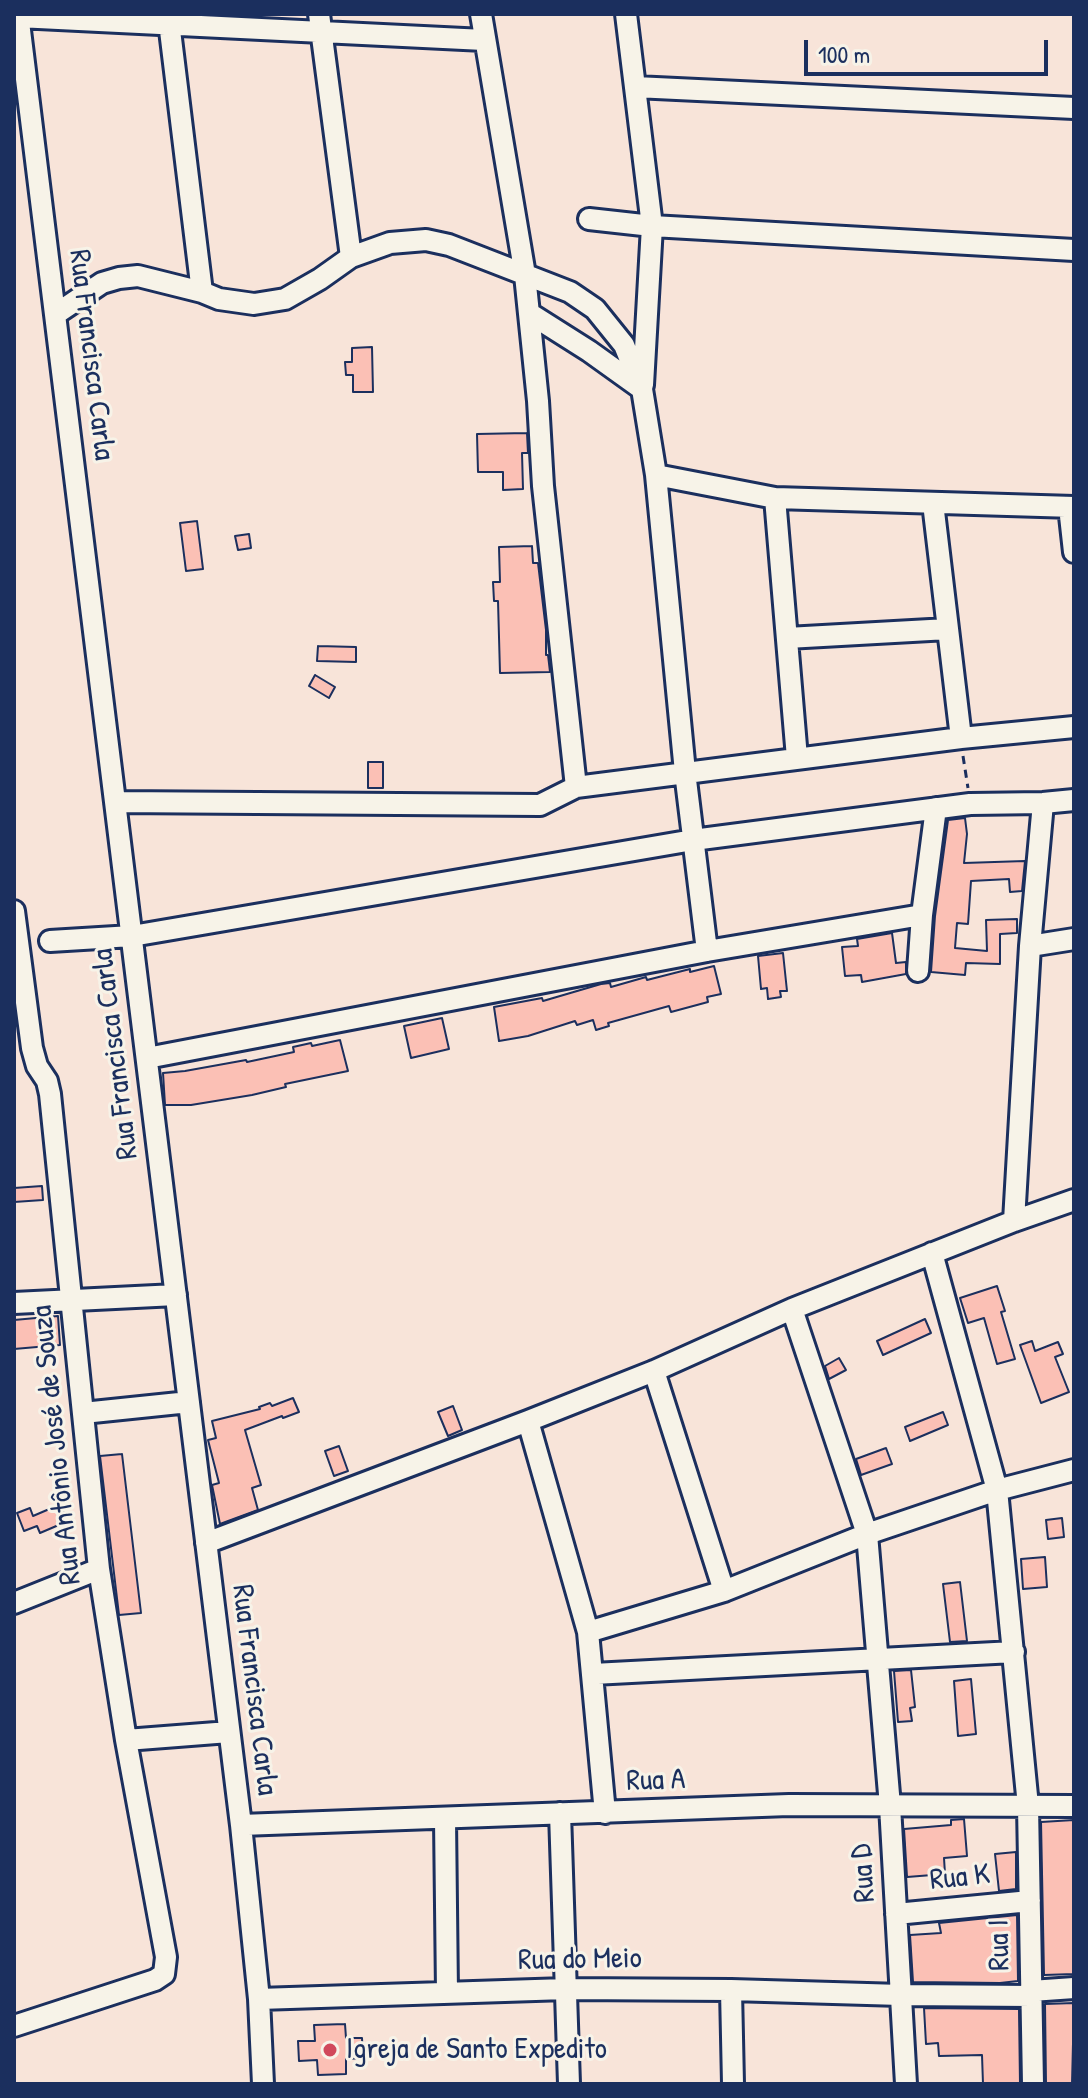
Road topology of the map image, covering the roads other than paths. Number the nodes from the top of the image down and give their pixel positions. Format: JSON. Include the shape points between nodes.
{"nodes":[{"id":1,"x":481,"y":14,"type":"edge"},
{"id":2,"x":626,"y":14,"type":"edge"},
{"id":3,"x":18,"y":16,"type":"edge"},
{"id":4,"x":169,"y":19,"type":"edge"},
{"id":5,"x":319,"y":22,"type":"edge"},
{"id":6,"x":484,"y":40,"type":"junction"},
{"id":7,"x":635,"y":87,"type":"junction"},
{"id":8,"x":1074,"y":108,"type":"edge"},
{"id":9,"x":589,"y":219,"type":"dead end"},
{"id":10,"x":652,"y":226,"type":"junction"},
{"id":11,"x":1074,"y":250,"type":"edge"},
{"id":12,"x":351,"y":257,"type":"junction"},
{"id":13,"x":525,"y":275,"type":"junction"},
{"id":14,"x":202,"y":292,"type":"junction"},
{"id":15,"x":529,"y":313,"type":"junction"},
{"id":16,"x":56,"y":314,"type":"junction"},
{"id":17,"x":642,"y":389,"type":"junction"},
{"id":18,"x":656,"y":475,"type":"junction"},
{"id":19,"x":775,"y":498,"type":"junction"},
{"id":20,"x":933,"y":503,"type":"junction"},
{"id":21,"x":1071,"y":507,"type":"edge"},
{"id":22,"x":1074,"y":552,"type":"edge"},
{"id":23,"x":948,"y":629,"type":"junction"},
{"id":24,"x":787,"y":638,"type":"junction"},
{"id":25,"x":1074,"y":727,"type":"edge"},
{"id":26,"x":961,"y":738,"type":"junction"},
{"id":27,"x":797,"y":758,"type":"junction"},
{"id":28,"x":685,"y":772,"type":"junction"},
{"id":29,"x":576,"y":787,"type":"junction"},
{"id":30,"x":1074,"y":800,"type":"edge"},
{"id":31,"x":115,"y":802,"type":"junction"},
{"id":32,"x":1043,"y":803,"type":"junction"},
{"id":33,"x":936,"y":808,"type":"junction"},
{"id":34,"x":693,"y":840,"type":"junction"},
{"id":35,"x":14,"y":911,"type":"edge"},
{"id":36,"x":922,"y":915,"type":"junction"},
{"id":37,"x":132,"y":936,"type":"junction"},
{"id":38,"x":1074,"y":939,"type":"edge"},
{"id":39,"x":50,"y":941,"type":"dead end"},
{"id":40,"x":1030,"y":946,"type":"junction"},
{"id":41,"x":707,"y":951,"type":"junction"},
{"id":42,"x":918,"y":971,"type":"dead end"},
{"id":43,"x":147,"y":1058,"type":"junction"},
{"id":44,"x":1074,"y":1200,"type":"edge"},
{"id":45,"x":1014,"y":1221,"type":"junction"},
{"id":46,"x":932,"y":1253,"type":"junction"},
{"id":47,"x":176,"y":1295,"type":"junction"},
{"id":48,"x":72,"y":1300,"type":"junction"},
{"id":49,"x":14,"y":1303,"type":"edge"},
{"id":50,"x":792,"y":1309,"type":"junction"},
{"id":51,"x":654,"y":1371,"type":"junction"},
{"id":52,"x":189,"y":1402,"type":"junction"},
{"id":53,"x":83,"y":1413,"type":"junction"},
{"id":54,"x":528,"y":1421,"type":"junction"},
{"id":55,"x":1074,"y":1470,"type":"edge"},
{"id":56,"x":997,"y":1490,"type":"junction"},
{"id":57,"x":867,"y":1534,"type":"junction"},
{"id":58,"x":206,"y":1543,"type":"junction"},
{"id":59,"x":99,"y":1569,"type":"junction"},
{"id":60,"x":724,"y":1591,"type":"junction"},
{"id":61,"x":14,"y":1603,"type":"edge"},
{"id":62,"x":588,"y":1632,"type":"junction"},
{"id":63,"x":1014,"y":1652,"type":"junction"},
{"id":64,"x":878,"y":1658,"type":"junction"},
{"id":65,"x":593,"y":1674,"type":"junction"},
{"id":66,"x":229,"y":1732,"type":"junction"},
{"id":67,"x":126,"y":1740,"type":"junction"},
{"id":68,"x":890,"y":1806,"type":"junction"},
{"id":69,"x":1028,"y":1806,"type":"junction"},
{"id":70,"x":1074,"y":1806,"type":"edge"},
{"id":71,"x":560,"y":1813,"type":"junction"},
{"id":72,"x":605,"y":1813,"type":"junction"},
{"id":73,"x":445,"y":1819,"type":"junction"},
{"id":74,"x":241,"y":1825,"type":"junction"},
{"id":75,"x":1030,"y":1901,"type":"junction"},
{"id":76,"x":896,"y":1914,"type":"junction"},
{"id":77,"x":1074,"y":1988,"type":"edge"},
{"id":78,"x":566,"y":1989,"type":"junction"},
{"id":79,"x":731,"y":1990,"type":"junction"},
{"id":80,"x":447,"y":1993,"type":"junction"},
{"id":81,"x":1031,"y":1993,"type":"junction"},
{"id":82,"x":901,"y":1995,"type":"junction"},
{"id":83,"x":259,"y":1999,"type":"junction"},
{"id":84,"x":14,"y":2026,"type":"edge"},
{"id":85,"x":263,"y":2084,"type":"edge"},
{"id":86,"x":569,"y":2084,"type":"edge"},
{"id":87,"x":733,"y":2084,"type":"edge"},
{"id":88,"x":906,"y":2084,"type":"edge"},
{"id":89,"x":1033,"y":2084,"type":"edge"}],
"edges":[{"from":1,"to":6,"type":"street"},
{"from":2,"to":7,"type":"street"},
{"from":3,"to":4,"type":"street"},
{"from":3,"to":16,"type":"street","name":"Rua Francisca Carla"},
{"from":4,"to":5,"type":"street"},
{"from":4,"to":14,"type":"street"},
{"from":5,"to":6,"type":"street"},
{"from":5,"to":12,"type":"street"},
{"from":6,"to":13,"type":"street"},
{"from":7,"to":8,"type":"street"},
{"from":7,"to":10,"type":"street"},
{"from":9,"to":10,"type":"street"},
{"from":10,"to":11,"type":"street"},
{"from":10,"to":17,"type":"street"},
{"from":12,"to":13,"type":"street","via":[[390,243],[426,240]]},
{"from":12,"to":14,"type":"street","via":[[285,299],[254,304]]},
{"from":13,"to":15,"type":"street"},
{"from":13,"to":17,"type":"street","via":[[570,292],[595,309],[624,345]]},
{"from":14,"to":16,"type":"street","via":[[138,276],[119,278],[102,283]]},
{"from":15,"to":17,"type":"street"},
{"from":15,"to":29,"type":"street"},
{"from":16,"to":31,"type":"street","name":"Rua Francisca Carla"},
{"from":17,"to":18,"type":"street"},
{"from":18,"to":19,"type":"street"},
{"from":18,"to":28,"type":"street"},
{"from":19,"to":20,"type":"street"},
{"from":19,"to":24,"type":"street"},
{"from":20,"to":21,"type":"street"},
{"from":20,"to":23,"type":"street"},
{"from":21,"to":22,"type":"street"},
{"from":23,"to":24,"type":"street"},
{"from":23,"to":26,"type":"street"},
{"from":24,"to":27,"type":"street"},
{"from":25,"to":26,"type":"street"},
{"from":26,"to":27,"type":"street"},
{"from":27,"to":28,"type":"street"},
{"from":28,"to":29,"type":"street"},
{"from":28,"to":34,"type":"street"},
{"from":29,"to":31,"type":"street","via":[[540,805]]},
{"from":30,"to":32,"type":"street"},
{"from":31,"to":37,"type":"street","name":"Rua Francisca Carla"},
{"from":32,"to":33,"type":"street"},
{"from":32,"to":40,"type":"street"},
{"from":33,"to":34,"type":"street"},
{"from":33,"to":36,"type":"street"},
{"from":34,"to":37,"type":"street"},
{"from":34,"to":41,"type":"street"},
{"from":35,"to":48,"type":"street","name":"Rua Antônio José de Souza","via":[[32,1048],[50,1094]]},
{"from":36,"to":41,"type":"street"},
{"from":36,"to":42,"type":"street"},
{"from":37,"to":39,"type":"street"},
{"from":37,"to":43,"type":"street","name":"Rua Francisca Carla"},
{"from":38,"to":40,"type":"street"},
{"from":40,"to":45,"type":"street"},
{"from":41,"to":43,"type":"street"},
{"from":43,"to":47,"type":"street","name":"Rua Francisca Carla"},
{"from":44,"to":45,"type":"street"},
{"from":45,"to":46,"type":"street"},
{"from":46,"to":50,"type":"street"},
{"from":46,"to":56,"type":"street","name":"Rua I"},
{"from":47,"to":48,"type":"street"},
{"from":47,"to":52,"type":"street","name":"Rua Francisca Carla"},
{"from":48,"to":49,"type":"street"},
{"from":48,"to":53,"type":"street","name":"Rua Antônio José de Souza"},
{"from":50,"to":51,"type":"street"},
{"from":50,"to":57,"type":"street","name":"Rua D"},
{"from":51,"to":54,"type":"street"},
{"from":51,"to":60,"type":"street"},
{"from":52,"to":53,"type":"street"},
{"from":52,"to":58,"type":"street","name":"Rua Francisca Carla"},
{"from":53,"to":59,"type":"street","name":"Rua Antônio José de Souza"},
{"from":54,"to":58,"type":"street"},
{"from":54,"to":62,"type":"street"},
{"from":55,"to":56,"type":"street"},
{"from":56,"to":57,"type":"street"},
{"from":56,"to":63,"type":"street","name":"Rua I"},
{"from":57,"to":60,"type":"street"},
{"from":57,"to":64,"type":"street","name":"Rua D"},
{"from":58,"to":66,"type":"street","name":"Rua Francisca Carla"},
{"from":59,"to":61,"type":"street"},
{"from":59,"to":67,"type":"street","name":"Rua Antônio José de Souza"},
{"from":60,"to":62,"type":"street"},
{"from":62,"to":65,"type":"street"},
{"from":63,"to":64,"type":"street"},
{"from":63,"to":69,"type":"street","name":"Rua I"},
{"from":64,"to":65,"type":"street"},
{"from":64,"to":68,"type":"street","name":"Rua D"},
{"from":65,"to":72,"type":"street"},
{"from":66,"to":67,"type":"street"},
{"from":66,"to":74,"type":"street","name":"Rua Francisca Carla"},
{"from":67,"to":84,"type":"street","name":"Rua Antônio José de Souza","via":[[166,1957],[164,1974]]},
{"from":68,"to":69,"type":"street","name":"Rua A"},
{"from":68,"to":72,"type":"street","name":"Rua A"},
{"from":68,"to":76,"type":"street","name":"Rua D"},
{"from":69,"to":70,"type":"street","name":"Rua A"},
{"from":69,"to":75,"type":"street","name":"Rua I"},
{"from":71,"to":72,"type":"street","name":"Rua A"},
{"from":71,"to":73,"type":"street","name":"Rua A"},
{"from":71,"to":78,"type":"street"},
{"from":73,"to":74,"type":"street","name":"Rua A"},
{"from":73,"to":80,"type":"street"},
{"from":74,"to":83,"type":"street","name":"Rua Francisca Carla"},
{"from":75,"to":76,"type":"street","name":"Rua K"},
{"from":75,"to":81,"type":"street","name":"Rua I"},
{"from":76,"to":82,"type":"street","name":"Rua D"},
{"from":77,"to":81,"type":"street","name":"Rua do Meio"},
{"from":78,"to":79,"type":"street","name":"Rua do Meio"},
{"from":78,"to":80,"type":"street","name":"Rua do Meio"},
{"from":78,"to":86,"type":"street"},
{"from":79,"to":82,"type":"street","name":"Rua do Meio"},
{"from":79,"to":87,"type":"street"},
{"from":80,"to":83,"type":"street","name":"Rua do Meio"},
{"from":81,"to":82,"type":"street","name":"Rua do Meio"},
{"from":81,"to":89,"type":"street","name":"Rua I"},
{"from":82,"to":88,"type":"street","name":"Rua D"},
{"from":83,"to":85,"type":"street","name":"Rua Francisca Carla"}]}
